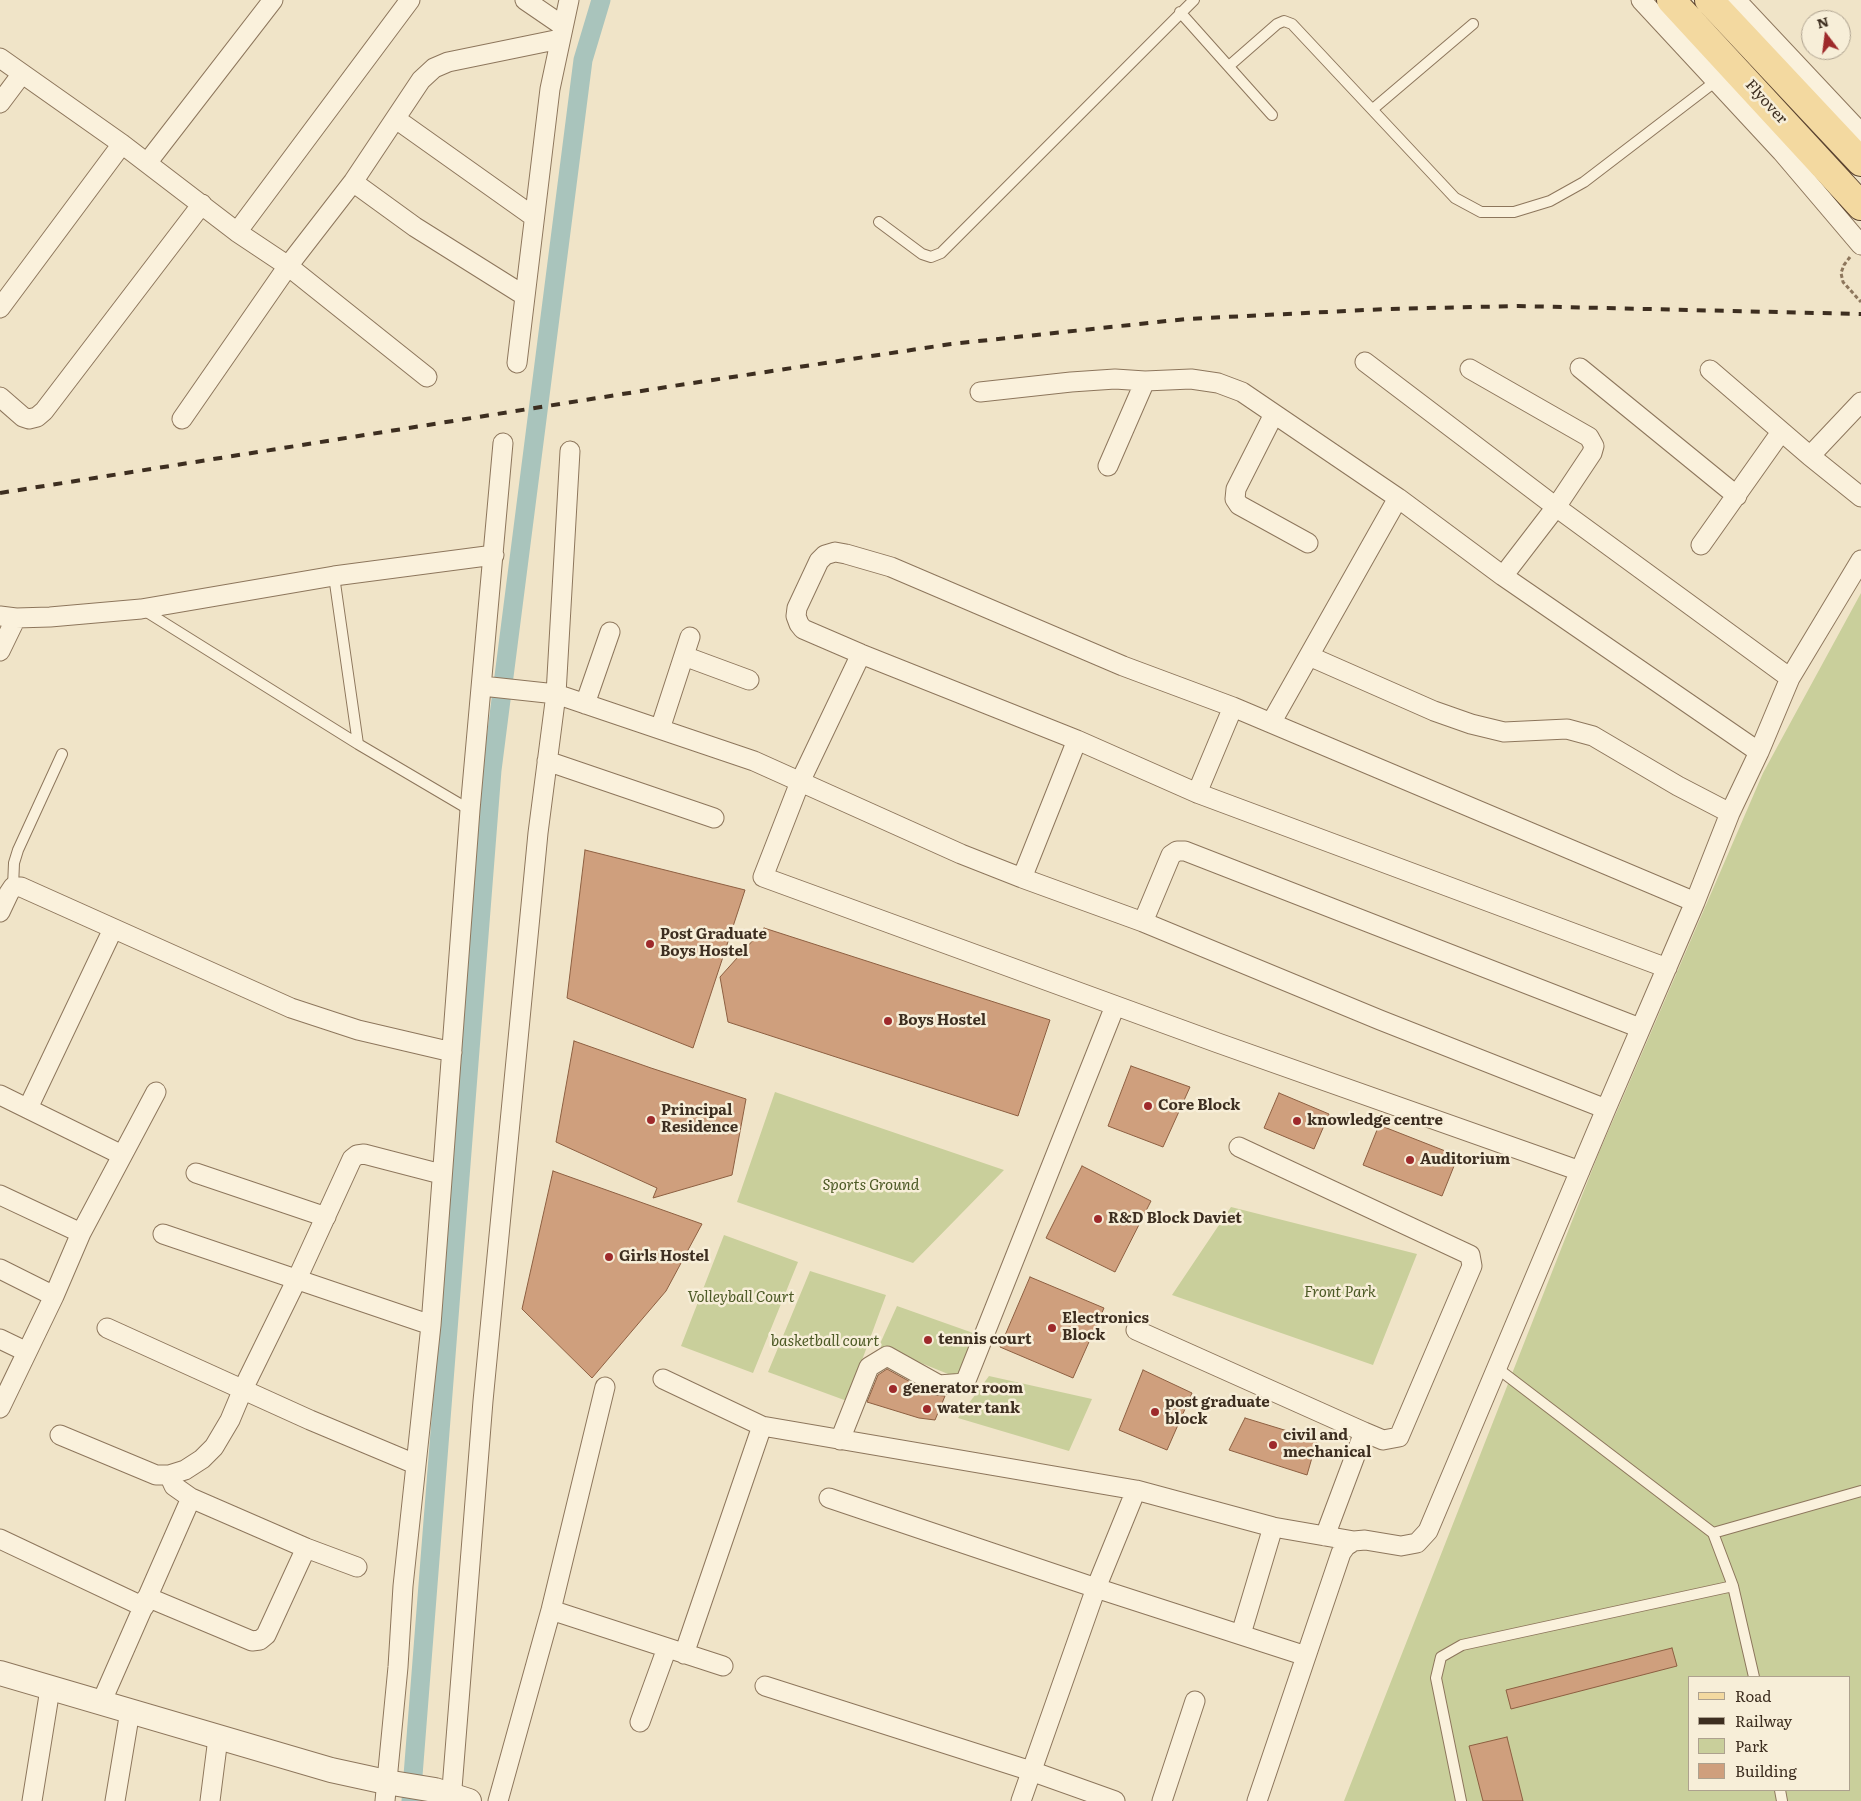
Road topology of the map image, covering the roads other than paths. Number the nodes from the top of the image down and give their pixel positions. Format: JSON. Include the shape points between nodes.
{"nodes":[{"id":1,"x":273,"y":0,"type":"edge"},
{"id":2,"x":410,"y":0,"type":"edge"},
{"id":3,"x":525,"y":0,"type":"edge"},
{"id":4,"x":569,"y":0,"type":"edge"},
{"id":5,"x":1194,"y":0,"type":"edge"},
{"id":6,"x":1641,"y":0,"type":"edge"},
{"id":7,"x":1671,"y":0,"type":"edge"},
{"id":8,"x":1722,"y":4,"type":"edge"},
{"id":9,"x":1180,"y":12,"type":"junction"},
{"id":10,"x":1473,"y":24,"type":"dead end"},
{"id":11,"x":562,"y":32,"type":"junction"},
{"id":12,"x":0,"y":58,"type":"edge"},
{"id":13,"x":1229,"y":66,"type":"junction"},
{"id":14,"x":21,"y":75,"type":"junction"},
{"id":15,"x":1716,"y":81,"type":"junction"},
{"id":16,"x":0,"y":103,"type":"edge"},
{"id":17,"x":1373,"y":109,"type":"junction"},
{"id":18,"x":1272,"y":115,"type":"dead end"},
{"id":19,"x":396,"y":119,"type":"junction"},
{"id":20,"x":1861,"y":133,"type":"edge"},
{"id":21,"x":122,"y":144,"type":"junction"},
{"id":22,"x":1861,"y":162,"type":"edge"},
{"id":23,"x":147,"y":163,"type":"junction"},
{"id":24,"x":353,"y":182,"type":"junction"},
{"id":25,"x":202,"y":204,"type":"junction"},
{"id":26,"x":1861,"y":206,"type":"edge"},
{"id":27,"x":534,"y":217,"type":"junction"},
{"id":28,"x":879,"y":222,"type":"dead end"},
{"id":29,"x":237,"y":232,"type":"junction"},
{"id":30,"x":1860,"y":245,"type":"edge"},
{"id":31,"x":288,"y":266,"type":"junction"},
{"id":32,"x":525,"y":296,"type":"junction"},
{"id":33,"x":0,"y":308,"type":"edge"},
{"id":34,"x":1365,"y":362,"type":"dead end"},
{"id":35,"x":516,"y":363,"type":"dead end"},
{"id":36,"x":1580,"y":368,"type":"dead end"},
{"id":37,"x":1470,"y":369,"type":"dead end"},
{"id":38,"x":1710,"y":370,"type":"dead end"},
{"id":39,"x":427,"y":377,"type":"dead end"},
{"id":40,"x":1145,"y":381,"type":"junction"},
{"id":41,"x":980,"y":392,"type":"dead end"},
{"id":42,"x":0,"y":398,"type":"edge"},
{"id":43,"x":1861,"y":402,"type":"edge"},
{"id":44,"x":1274,"y":414,"type":"junction"},
{"id":45,"x":182,"y":419,"type":"dead end"},
{"id":46,"x":1781,"y":432,"type":"junction"},
{"id":47,"x":503,"y":444,"type":"dead end"},
{"id":48,"x":570,"y":451,"type":"dead end"},
{"id":49,"x":1810,"y":456,"type":"junction"},
{"id":50,"x":1108,"y":466,"type":"dead end"},
{"id":51,"x":1737,"y":496,"type":"junction"},
{"id":52,"x":1861,"y":497,"type":"edge"},
{"id":53,"x":1398,"y":498,"type":"junction"},
{"id":54,"x":1556,"y":507,"type":"junction"},
{"id":55,"x":1308,"y":543,"type":"dead end"},
{"id":56,"x":1701,"y":545,"type":"dead end"},
{"id":57,"x":494,"y":554,"type":"junction"},
{"id":58,"x":1861,"y":560,"type":"edge"},
{"id":59,"x":334,"y":576,"type":"junction"},
{"id":60,"x":1503,"y":576,"type":"junction"},
{"id":61,"x":141,"y":609,"type":"junction"},
{"id":62,"x":8,"y":617,"type":"edge"},
{"id":63,"x":610,"y":632,"type":"dead end"},
{"id":64,"x":690,"y":637,"type":"dead end"},
{"id":65,"x":0,"y":651,"type":"edge"},
{"id":66,"x":862,"y":654,"type":"junction"},
{"id":67,"x":684,"y":656,"type":"junction"},
{"id":68,"x":1309,"y":656,"type":"junction"},
{"id":69,"x":1790,"y":678,"type":"junction"},
{"id":70,"x":749,"y":680,"type":"dead end"},
{"id":71,"x":490,"y":687,"type":"junction"},
{"id":72,"x":547,"y":693,"type":"junction"},
{"id":73,"x":585,"y":704,"type":"junction"},
{"id":74,"x":1233,"y":707,"type":"junction"},
{"id":75,"x":1271,"y":723,"type":"junction"},
{"id":76,"x":660,"y":729,"type":"junction"},
{"id":77,"x":1077,"y":740,"type":"junction"},
{"id":78,"x":358,"y":744,"type":"junction"},
{"id":79,"x":1759,"y":752,"type":"junction"},
{"id":80,"x":62,"y":754,"type":"dead end"},
{"id":81,"x":547,"y":762,"type":"junction"},
{"id":82,"x":800,"y":782,"type":"junction"},
{"id":83,"x":1197,"y":793,"type":"junction"},
{"id":84,"x":470,"y":810,"type":"junction"},
{"id":85,"x":1730,"y":813,"type":"junction"},
{"id":86,"x":714,"y":818,"type":"dead end"},
{"id":87,"x":1022,"y":878,"type":"junction"},
{"id":88,"x":13,"y":887,"type":"junction"},
{"id":89,"x":1695,"y":902,"type":"junction"},
{"id":90,"x":0,"y":912,"type":"edge"},
{"id":91,"x":1143,"y":922,"type":"junction"},
{"id":92,"x":113,"y":929,"type":"junction"},
{"id":93,"x":1667,"y":968,"type":"junction"},
{"id":94,"x":1115,"y":1006,"type":"junction"},
{"id":95,"x":1640,"y":1028,"type":"junction"},
{"id":96,"x":452,"y":1052,"type":"junction"},
{"id":97,"x":156,"y":1092,"type":"dead end"},
{"id":98,"x":0,"y":1095,"type":"edge"},
{"id":99,"x":28,"y":1108,"type":"junction"},
{"id":100,"x":1606,"y":1109,"type":"junction"},
{"id":101,"x":1239,"y":1147,"type":"dead end"},
{"id":102,"x":122,"y":1155,"type":"junction"},
{"id":103,"x":1580,"y":1171,"type":"junction"},
{"id":104,"x":196,"y":1173,"type":"dead end"},
{"id":105,"x":441,"y":1174,"type":"junction"},
{"id":106,"x":0,"y":1195,"type":"edge"},
{"id":107,"x":326,"y":1216,"type":"junction"},
{"id":108,"x":82,"y":1233,"type":"junction"},
{"id":109,"x":163,"y":1234,"type":"dead end"},
{"id":110,"x":0,"y":1269,"type":"edge"},
{"id":111,"x":297,"y":1279,"type":"junction"},
{"id":112,"x":54,"y":1296,"type":"junction"},
{"id":113,"x":431,"y":1325,"type":"junction"},
{"id":114,"x":107,"y":1328,"type":"dead end"},
{"id":115,"x":1136,"y":1330,"type":"dead end"},
{"id":116,"x":0,"y":1339,"type":"edge"},
{"id":117,"x":27,"y":1352,"type":"junction"},
{"id":118,"x":1497,"y":1368,"type":"junction"},
{"id":119,"x":663,"y":1379,"type":"dead end"},
{"id":120,"x":605,"y":1387,"type":"dead end"},
{"id":121,"x":243,"y":1389,"type":"junction"},
{"id":122,"x":0,"y":1408,"type":"edge"},
{"id":123,"x":762,"y":1426,"type":"junction"},
{"id":124,"x":1364,"y":1432,"type":"junction"},
{"id":125,"x":60,"y":1435,"type":"dead end"},
{"id":126,"x":840,"y":1440,"type":"junction"},
{"id":127,"x":416,"y":1464,"type":"junction"},
{"id":128,"x":169,"y":1475,"type":"junction"},
{"id":129,"x":1136,"y":1490,"type":"junction"},
{"id":130,"x":1861,"y":1491,"type":"edge"},
{"id":131,"x":191,"y":1498,"type":"junction"},
{"id":132,"x":829,"y":1498,"type":"dead end"},
{"id":133,"x":1273,"y":1527,"type":"junction"},
{"id":134,"x":1713,"y":1533,"type":"junction"},
{"id":135,"x":1325,"y":1536,"type":"junction"},
{"id":136,"x":0,"y":1539,"type":"edge"},
{"id":137,"x":1354,"y":1541,"type":"junction"},
{"id":138,"x":306,"y":1548,"type":"junction"},
{"id":139,"x":357,"y":1567,"type":"dead end"},
{"id":140,"x":1733,"y":1586,"type":"junction"},
{"id":141,"x":1096,"y":1588,"type":"junction"},
{"id":142,"x":145,"y":1602,"type":"junction"},
{"id":143,"x":551,"y":1610,"type":"junction"},
{"id":144,"x":1241,"y":1634,"type":"junction"},
{"id":145,"x":675,"y":1651,"type":"junction"},
{"id":146,"x":1306,"y":1656,"type":"junction"},
{"id":147,"x":723,"y":1666,"type":"dead end"},
{"id":148,"x":0,"y":1673,"type":"edge"},
{"id":149,"x":1754,"y":1676,"type":"edge"},
{"id":150,"x":765,"y":1686,"type":"dead end"},
{"id":151,"x":50,"y":1689,"type":"junction"},
{"id":152,"x":1196,"y":1701,"type":"dead end"},
{"id":153,"x":101,"y":1703,"type":"junction"},
{"id":154,"x":130,"y":1711,"type":"junction"},
{"id":155,"x":640,"y":1722,"type":"dead end"},
{"id":156,"x":218,"y":1738,"type":"junction"},
{"id":157,"x":1031,"y":1771,"type":"junction"},
{"id":158,"x":390,"y":1789,"type":"edge"},
{"id":159,"x":452,"y":1797,"type":"edge"},
{"id":160,"x":32,"y":1801,"type":"edge"},
{"id":161,"x":115,"y":1801,"type":"edge"},
{"id":162,"x":210,"y":1801,"type":"edge"},
{"id":163,"x":498,"y":1801,"type":"edge"},
{"id":164,"x":1021,"y":1801,"type":"edge"},
{"id":165,"x":1115,"y":1801,"type":"edge"},
{"id":166,"x":1162,"y":1801,"type":"edge"},
{"id":167,"x":1256,"y":1801,"type":"edge"},
{"id":168,"x":1461,"y":1801,"type":"edge"}],
"edges":[{"from":1,"to":23,"type":"street"},
{"from":2,"to":29,"type":"street"},
{"from":3,"to":11,"type":"street"},
{"from":4,"to":11,"type":"street"},
{"from":5,"to":9,"type":"lane"},
{"from":6,"to":15,"type":"street"},
{"from":7,"to":26,"type":"main road","name":"Flyover"},
{"from":8,"to":20,"type":"street"},
{"from":8,"to":22,"type":"main road","name":"Flyover"},
{"from":9,"to":13,"type":"lane"},
{"from":9,"to":28,"type":"lane","via":[[941,253],[931,257],[922,254]]},
{"from":10,"to":17,"type":"lane"},
{"from":11,"to":19,"type":"street","via":[[434,68],[421,80]]},
{"from":11,"to":27,"type":"street","via":[[550,89]]},
{"from":12,"to":14,"type":"street"},
{"from":13,"to":17,"type":"lane","via":[[1284,21],[1292,24]]},
{"from":13,"to":18,"type":"lane"},
{"from":14,"to":16,"type":"street"},
{"from":14,"to":21,"type":"street"},
{"from":15,"to":17,"type":"lane","via":[[1584,182],[1550,201],[1514,212],[1481,212],[1455,198]]},
{"from":15,"to":30,"type":"street","via":[[1782,152]]},
{"from":19,"to":24,"type":"street"},
{"from":19,"to":27,"type":"street"},
{"from":21,"to":23,"type":"street"},
{"from":21,"to":33,"type":"street"},
{"from":23,"to":25,"type":"street"},
{"from":24,"to":31,"type":"street"},
{"from":24,"to":32,"type":"street","via":[[415,227]]},
{"from":25,"to":29,"type":"street"},
{"from":25,"to":42,"type":"street","via":[[37,417],[24,417]]},
{"from":27,"to":32,"type":"street"},
{"from":29,"to":31,"type":"street"},
{"from":31,"to":39,"type":"street"},
{"from":31,"to":45,"type":"street"},
{"from":32,"to":35,"type":"street"},
{"from":34,"to":54,"type":"street"},
{"from":36,"to":51,"type":"street"},
{"from":37,"to":54,"type":"street","via":[[1590,437],[1594,446],[1592,454]]},
{"from":38,"to":46,"type":"street"},
{"from":40,"to":41,"type":"street","via":[[1115,379]]},
{"from":40,"to":44,"type":"street","via":[[1191,379],[1218,383],[1242,392]]},
{"from":40,"to":50,"type":"street"},
{"from":43,"to":49,"type":"street"},
{"from":44,"to":53,"type":"street"},
{"from":44,"to":55,"type":"street","via":[[1236,489],[1235,499],[1239,505]]},
{"from":46,"to":49,"type":"street"},
{"from":46,"to":51,"type":"street"},
{"from":47,"to":57,"type":"street"},
{"from":48,"to":72,"type":"street"},
{"from":49,"to":52,"type":"street"},
{"from":51,"to":56,"type":"street"},
{"from":53,"to":60,"type":"street"},
{"from":53,"to":68,"type":"street"},
{"from":54,"to":60,"type":"street"},
{"from":54,"to":69,"type":"street"},
{"from":57,"to":59,"type":"street"},
{"from":57,"to":71,"type":"street"},
{"from":58,"to":69,"type":"street"},
{"from":59,"to":61,"type":"street"},
{"from":59,"to":78,"type":"lane"},
{"from":60,"to":79,"type":"street"},
{"from":61,"to":62,"type":"street","via":[[50,617]]},
{"from":61,"to":78,"type":"lane"},
{"from":62,"to":65,"type":"street"},
{"from":63,"to":73,"type":"street"},
{"from":64,"to":67,"type":"street"},
{"from":66,"to":74,"type":"street","via":[[798,624],[797,608],[819,560],[825,555],[835,552],[846,554],[891,567],[1123,666]]},
{"from":66,"to":77,"type":"street"},
{"from":66,"to":82,"type":"street"},
{"from":67,"to":70,"type":"street"},
{"from":67,"to":76,"type":"street"},
{"from":68,"to":75,"type":"street"},
{"from":68,"to":85,"type":"street","via":[[1471,724],[1504,732],[1567,729],[1593,736]]},
{"from":69,"to":79,"type":"street"},
{"from":71,"to":72,"type":"street"},
{"from":71,"to":84,"type":"street"},
{"from":72,"to":73,"type":"street"},
{"from":72,"to":81,"type":"street"},
{"from":73,"to":76,"type":"street"},
{"from":74,"to":75,"type":"street"},
{"from":74,"to":83,"type":"street"},
{"from":75,"to":89,"type":"street"},
{"from":76,"to":82,"type":"street","via":[[754,761]]},
{"from":77,"to":83,"type":"street"},
{"from":77,"to":87,"type":"street"},
{"from":78,"to":84,"type":"lane"},
{"from":79,"to":85,"type":"street"},
{"from":80,"to":88,"type":"lane","via":[[18,850]]},
{"from":81,"to":86,"type":"street"},
{"from":81,"to":159,"type":"street","via":[[484,1391]]},
{"from":82,"to":87,"type":"street"},
{"from":82,"to":94,"type":"street","via":[[763,877]]},
{"from":83,"to":93,"type":"street"},
{"from":84,"to":96,"type":"street"},
{"from":85,"to":89,"type":"street"},
{"from":87,"to":91,"type":"street"},
{"from":88,"to":90,"type":"street"},
{"from":88,"to":92,"type":"street"},
{"from":89,"to":93,"type":"street"},
{"from":91,"to":95,"type":"street","via":[[1171,855],[1184,851]]},
{"from":91,"to":100,"type":"street"},
{"from":92,"to":96,"type":"street","via":[[291,1008],[358,1030]]},
{"from":92,"to":99,"type":"street"},
{"from":93,"to":95,"type":"street"},
{"from":94,"to":103,"type":"street"},
{"from":94,"to":126,"type":"street","via":[[965,1383],[939,1385],[887,1356],[869,1367]]},
{"from":95,"to":100,"type":"street"},
{"from":96,"to":105,"type":"street"},
{"from":97,"to":102,"type":"street"},
{"from":98,"to":99,"type":"street"},
{"from":99,"to":102,"type":"street"},
{"from":100,"to":103,"type":"street"},
{"from":101,"to":124,"type":"street","via":[[1470,1255],[1472,1266],[1400,1437],[1383,1440]]},
{"from":102,"to":108,"type":"street"},
{"from":103,"to":118,"type":"street"},
{"from":104,"to":107,"type":"street"},
{"from":105,"to":107,"type":"street","via":[[364,1154],[356,1155]]},
{"from":105,"to":113,"type":"street"},
{"from":106,"to":108,"type":"street"},
{"from":107,"to":111,"type":"street"},
{"from":108,"to":112,"type":"street"},
{"from":109,"to":111,"type":"street"},
{"from":110,"to":112,"type":"street"},
{"from":111,"to":113,"type":"street"},
{"from":111,"to":121,"type":"street"},
{"from":112,"to":117,"type":"street"},
{"from":113,"to":127,"type":"street"},
{"from":114,"to":121,"type":"street"},
{"from":115,"to":124,"type":"street"},
{"from":116,"to":117,"type":"street"},
{"from":117,"to":122,"type":"street"},
{"from":118,"to":134,"type":"lane"},
{"from":118,"to":137,"type":"street","via":[[1428,1531],[1417,1543],[1402,1546]]},
{"from":119,"to":123,"type":"street"},
{"from":120,"to":143,"type":"street"},
{"from":121,"to":127,"type":"street","via":[[358,1442]]},
{"from":121,"to":128,"type":"street","via":[[214,1447],[191,1466]]},
{"from":123,"to":126,"type":"street"},
{"from":123,"to":145,"type":"street"},
{"from":124,"to":135,"type":"street"},
{"from":125,"to":128,"type":"street","via":[[156,1475]]},
{"from":126,"to":129,"type":"street"},
{"from":127,"to":158,"type":"street","via":[[403,1586]]},
{"from":128,"to":131,"type":"street","via":[[174,1486]]},
{"from":129,"to":133,"type":"street"},
{"from":129,"to":141,"type":"street"},
{"from":130,"to":134,"type":"lane"},
{"from":131,"to":138,"type":"street"},
{"from":131,"to":142,"type":"street"},
{"from":132,"to":141,"type":"street"},
{"from":133,"to":135,"type":"street"},
{"from":133,"to":144,"type":"street"},
{"from":134,"to":140,"type":"lane"},
{"from":135,"to":137,"type":"street"},
{"from":136,"to":142,"type":"street"},
{"from":137,"to":146,"type":"street","via":[[1341,1553]]},
{"from":138,"to":139,"type":"street"},
{"from":138,"to":142,"type":"street","via":[[266,1635],[260,1640],[252,1641]]},
{"from":140,"to":149,"type":"lane"},
{"from":140,"to":168,"type":"lane","via":[[1462,1644],[1441,1657],[1436,1678]]},
{"from":141,"to":144,"type":"street"},
{"from":141,"to":157,"type":"street"},
{"from":142,"to":153,"type":"street"},
{"from":143,"to":145,"type":"street"},
{"from":143,"to":163,"type":"street"},
{"from":144,"to":146,"type":"street"},
{"from":145,"to":147,"type":"street"},
{"from":145,"to":155,"type":"street"},
{"from":146,"to":167,"type":"street"},
{"from":148,"to":151,"type":"street"},
{"from":150,"to":157,"type":"street"},
{"from":151,"to":153,"type":"street"},
{"from":151,"to":160,"type":"street"},
{"from":152,"to":166,"type":"street"},
{"from":153,"to":154,"type":"street"},
{"from":154,"to":156,"type":"street"},
{"from":154,"to":161,"type":"street"},
{"from":156,"to":158,"type":"street"},
{"from":156,"to":162,"type":"street"},
{"from":157,"to":164,"type":"street"},
{"from":157,"to":165,"type":"street"},
{"from":158,"to":159,"type":"street"}]}
